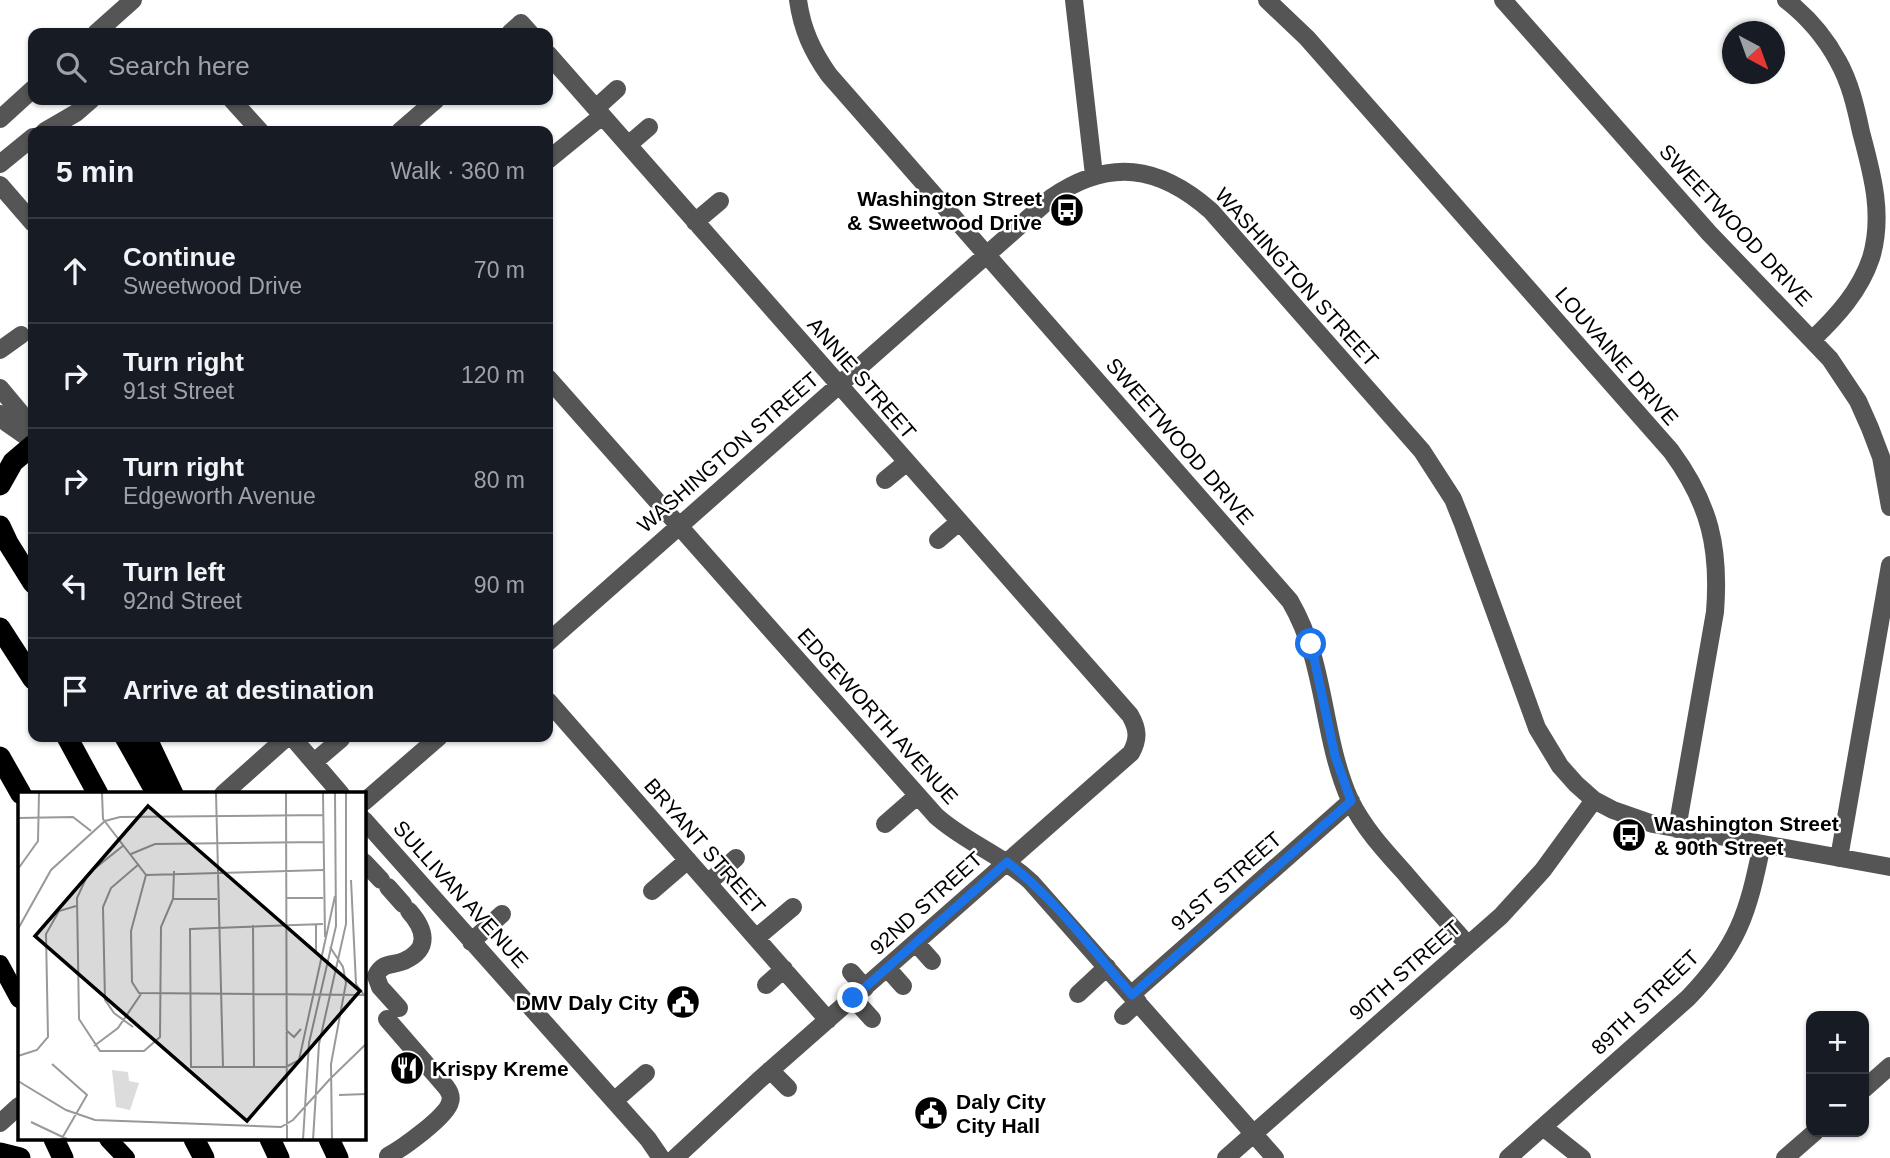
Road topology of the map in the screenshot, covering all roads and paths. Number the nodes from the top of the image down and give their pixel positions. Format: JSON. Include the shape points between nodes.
{"nodes":[{"id":1,"x":133,"y":0,"type":"edge"},
{"id":2,"x":798,"y":0,"type":"edge"},
{"id":3,"x":1074,"y":0,"type":"edge"},
{"id":4,"x":1267,"y":0,"type":"edge"},
{"id":5,"x":1503,"y":0,"type":"edge"},
{"id":6,"x":1786,"y":0,"type":"edge"},
{"id":7,"x":102,"y":28,"type":"edge"},
{"id":8,"x":553,"y":60,"type":"edge"},
{"id":9,"x":617,"y":89,"type":"dead end"},
{"id":10,"x":28,"y":94,"type":"edge"},
{"id":11,"x":85,"y":105,"type":"edge"},
{"id":12,"x":237,"y":105,"type":"edge"},
{"id":13,"x":430,"y":105,"type":"edge"},
{"id":14,"x":599,"y":112,"type":"junction"},
{"id":15,"x":0,"y":119,"type":"edge"},
{"id":16,"x":54,"y":126,"type":"edge"},
{"id":17,"x":255,"y":126,"type":"edge"},
{"id":18,"x":406,"y":126,"type":"edge"},
{"id":19,"x":649,"y":127,"type":"dead end"},
{"id":20,"x":28,"y":141,"type":"edge"},
{"id":21,"x":628,"y":145,"type":"junction"},
{"id":22,"x":553,"y":155,"type":"edge"},
{"id":23,"x":0,"y":164,"type":"edge"},
{"id":24,"x":1094,"y":175,"type":"junction"},
{"id":25,"x":0,"y":185,"type":"edge"},
{"id":26,"x":720,"y":201,"type":"dead end"},
{"id":27,"x":28,"y":217,"type":"edge"},
{"id":28,"x":695,"y":222,"type":"junction"},
{"id":29,"x":986,"y":255,"type":"junction"},
{"id":30,"x":21,"y":335,"type":"dead end"},
{"id":31,"x":1812,"y":340,"type":"junction"},
{"id":32,"x":0,"y":350,"type":"edge"},
{"id":33,"x":553,"y":384,"type":"edge"},
{"id":34,"x":839,"y":386,"type":"junction"},
{"id":35,"x":0,"y":388,"type":"edge"},
{"id":36,"x":0,"y":415,"type":"edge"},
{"id":37,"x":28,"y":430,"type":"edge"},
{"id":38,"x":28,"y":438,"type":"edge"},
{"id":39,"x":28,"y":446,"type":"edge"},
{"id":40,"x":907,"y":462,"type":"junction"},
{"id":41,"x":885,"y":480,"type":"dead end"},
{"id":42,"x":0,"y":485,"type":"edge"},
{"id":43,"x":1890,"y":508,"type":"edge"},
{"id":44,"x":959,"y":522,"type":"junction"},
{"id":45,"x":0,"y":526,"type":"edge"},
{"id":46,"x":679,"y":526,"type":"junction"},
{"id":47,"x":938,"y":540,"type":"dead end"},
{"id":48,"x":1890,"y":565,"type":"edge"},
{"id":49,"x":28,"y":575,"type":"edge"},
{"id":50,"x":0,"y":628,"type":"edge"},
{"id":51,"x":553,"y":638,"type":"edge"},
{"id":52,"x":28,"y":671,"type":"edge"},
{"id":53,"x":553,"y":707,"type":"edge"},
{"id":54,"x":1138,"y":734,"type":"joint"},
{"id":55,"x":70,"y":742,"type":"edge"},
{"id":56,"x":128,"y":742,"type":"edge"},
{"id":57,"x":148,"y":742,"type":"edge"},
{"id":58,"x":283,"y":742,"type":"edge"},
{"id":59,"x":294,"y":742,"type":"edge"},
{"id":60,"x":337,"y":742,"type":"edge"},
{"id":61,"x":426,"y":742,"type":"edge"},
{"id":62,"x":0,"y":757,"type":"edge"},
{"id":63,"x":314,"y":762,"type":"junction"},
{"id":64,"x":20,"y":792,"type":"edge"},
{"id":65,"x":97,"y":792,"type":"edge"},
{"id":66,"x":156,"y":792,"type":"edge"},
{"id":67,"x":172,"y":792,"type":"edge"},
{"id":68,"x":225,"y":792,"type":"edge"},
{"id":69,"x":339,"y":792,"type":"edge"},
{"id":70,"x":918,"y":796,"type":"junction"},
{"id":71,"x":366,"y":800,"type":"edge"},
{"id":72,"x":1594,"y":800,"type":"junction"},
{"id":73,"x":1351,"y":801,"type":"junction"},
{"id":74,"x":366,"y":822,"type":"edge"},
{"id":75,"x":885,"y":824,"type":"dead end"},
{"id":76,"x":1677,"y":829,"type":"junction"},
{"id":77,"x":1762,"y":844,"type":"junction"},
{"id":78,"x":736,"y":858,"type":"dead end"},
{"id":79,"x":1839,"y":858,"type":"junction"},
{"id":80,"x":688,"y":860,"type":"junction"},
{"id":81,"x":1007,"y":862,"type":"junction"},
{"id":82,"x":366,"y":864,"type":"edge"},
{"id":83,"x":1890,"y":867,"type":"edge"},
{"id":84,"x":708,"y":883,"type":"junction"},
{"id":85,"x":652,"y":891,"type":"dead end"},
{"id":86,"x":793,"y":907,"type":"dead end"},
{"id":87,"x":502,"y":914,"type":"dead end"},
{"id":88,"x":756,"y":938,"type":"junction"},
{"id":89,"x":471,"y":942,"type":"junction"},
{"id":90,"x":916,"y":943,"type":"junction"},
{"id":91,"x":1468,"y":945,"type":"junction"},
{"id":92,"x":932,"y":961,"type":"dead end"},
{"id":93,"x":0,"y":964,"type":"edge"},
{"id":94,"x":1107,"y":967,"type":"junction"},
{"id":95,"x":887,"y":968,"type":"junction"},
{"id":96,"x":784,"y":969,"type":"junction"},
{"id":97,"x":851,"y":972,"type":"dead end"},
{"id":98,"x":766,"y":985,"type":"dead end"},
{"id":99,"x":903,"y":986,"type":"dead end"},
{"id":100,"x":859,"y":993,"type":"junction"},
{"id":101,"x":1078,"y":994,"type":"dead end"},
{"id":102,"x":18,"y":997,"type":"edge"},
{"id":103,"x":1135,"y":998,"type":"junction"},
{"id":104,"x":1123,"y":1016,"type":"dead end"},
{"id":105,"x":872,"y":1019,"type":"dead end"},
{"id":106,"x":828,"y":1020,"type":"junction"},
{"id":107,"x":1890,"y":1066,"type":"edge"},
{"id":108,"x":770,"y":1070,"type":"junction"},
{"id":109,"x":646,"y":1073,"type":"dead end"},
{"id":110,"x":1869,"y":1085,"type":"edge"},
{"id":111,"x":788,"y":1088,"type":"dead end"},
{"id":112,"x":614,"y":1101,"type":"junction"},
{"id":113,"x":18,"y":1107,"type":"edge"},
{"id":114,"x":0,"y":1123,"type":"edge"},
{"id":115,"x":1543,"y":1127,"type":"junction"},
{"id":116,"x":1254,"y":1134,"type":"junction"},
{"id":117,"x":1809,"y":1137,"type":"edge"},
{"id":118,"x":54,"y":1140,"type":"edge"},
{"id":119,"x":109,"y":1140,"type":"edge"},
{"id":120,"x":195,"y":1140,"type":"edge"},
{"id":121,"x":270,"y":1140,"type":"edge"},
{"id":122,"x":329,"y":1140,"type":"edge"},
{"id":123,"x":0,"y":1153,"type":"edge"},
{"id":124,"x":388,"y":1156,"type":"dead end"},
{"id":125,"x":20,"y":1158,"type":"edge"},
{"id":126,"x":62,"y":1158,"type":"edge"},
{"id":127,"x":126,"y":1158,"type":"edge"},
{"id":128,"x":204,"y":1158,"type":"edge"},
{"id":129,"x":279,"y":1158,"type":"edge"},
{"id":130,"x":338,"y":1158,"type":"edge"},
{"id":131,"x":661,"y":1158,"type":"edge"},
{"id":132,"x":676,"y":1158,"type":"edge"},
{"id":133,"x":1226,"y":1158,"type":"edge"},
{"id":134,"x":1275,"y":1158,"type":"edge"},
{"id":135,"x":1508,"y":1158,"type":"edge"},
{"id":136,"x":1582,"y":1158,"type":"edge"},
{"id":137,"x":1785,"y":1158,"type":"edge"}],
"edges":[{"from":1,"to":7,"type":"street"},
{"from":2,"to":29,"type":"street","name":"SWEETWOOD DRIVE","via":[[808,41],[828,75]]},
{"from":3,"to":24,"type":"street"},
{"from":4,"to":76,"type":"street","name":"LOUVAINE DRIVE","via":[[1307,38],[1671,451],[1700,497],[1716,553],[1715,612]]},
{"from":5,"to":31,"type":"street","name":"SWEETWOOD DRIVE","via":[[1716,241]]},
{"from":6,"to":31,"type":"street","via":[[1815,27],[1839,63],[1856,109],[1877,206],[1871,258],[1862,280]]},
{"from":8,"to":14,"type":"street","name":"ANNIE STREET"},
{"from":9,"to":14,"type":"street"},
{"from":10,"to":15,"type":"street"},
{"from":11,"to":16,"type":"street"},
{"from":12,"to":17,"type":"street"},
{"from":13,"to":18,"type":"street"},
{"from":14,"to":21,"type":"street","name":"ANNIE STREET"},
{"from":14,"to":22,"type":"street"},
{"from":19,"to":21,"type":"street"},
{"from":20,"to":23,"type":"street"},
{"from":21,"to":28,"type":"street","name":"ANNIE STREET"},
{"from":24,"to":29,"type":"street","name":"WASHINGTON STREET","via":[[1051,198]]},
{"from":24,"to":72,"type":"street","name":"WASHINGTON STREET","via":[[1150,175],[1197,199],[1422,451],[1458,512],[1537,728],[1560,766]]},
{"from":25,"to":27,"type":"street"},
{"from":26,"to":28,"type":"street"},
{"from":28,"to":34,"type":"street","name":"ANNIE STREET"},
{"from":29,"to":34,"type":"street","name":"WASHINGTON STREET"},
{"from":29,"to":73,"type":"street","name":"SWEETWOOD DRIVE","via":[[1290,601],[1311,644],[1335,756]]},
{"from":30,"to":32,"type":"street"},
{"from":31,"to":43,"type":"street","name":"SWEETWOOD DRIVE","via":[[1844,379],[1866,419],[1881,457]]},
{"from":33,"to":46,"type":"street","name":"EDGEWORTH AVENUE"},
{"from":34,"to":40,"type":"street","name":"ANNIE STREET"},
{"from":34,"to":46,"type":"street","name":"WASHINGTON STREET"},
{"from":35,"to":37,"type":"street"},
{"from":36,"to":38,"type":"street"},
{"from":39,"to":42,"type":"highway"},
{"from":40,"to":41,"type":"street"},
{"from":40,"to":44,"type":"street","name":"ANNIE STREET"},
{"from":44,"to":47,"type":"street"},
{"from":44,"to":54,"type":"street","name":"ANNIE STREET","via":[[1130,715]]},
{"from":45,"to":49,"type":"highway"},
{"from":46,"to":51,"type":"street","name":"WASHINGTON STREET"},
{"from":46,"to":70,"type":"street","name":"EDGEWORTH AVENUE","via":[[750,619]]},
{"from":48,"to":79,"type":"street"},
{"from":50,"to":52,"type":"highway"},
{"from":53,"to":80,"type":"street","name":"BRYANT STREET"},
{"from":54,"to":81,"type":"street","name":"92ND STREET","via":[[1131,753]]},
{"from":55,"to":65,"type":"highway"},
{"from":56,"to":66,"type":"highway"},
{"from":57,"to":67,"type":"highway"},
{"from":58,"to":68,"type":"street"},
{"from":59,"to":63,"type":"street"},
{"from":60,"to":63,"type":"street"},
{"from":61,"to":71,"type":"street"},
{"from":62,"to":64,"type":"highway"},
{"from":63,"to":69,"type":"street"},
{"from":70,"to":75,"type":"street"},
{"from":70,"to":81,"type":"street","name":"EDGEWORTH AVENUE","via":[[949,828]]},
{"from":72,"to":76,"type":"street","name":"WASHINGTON STREET","via":[[1633,819]]},
{"from":72,"to":91,"type":"street","name":"90TH STREET","via":[[1524,893]]},
{"from":73,"to":91,"type":"street","name":"SWEETWOOD DRIVE","via":[[1373,836]]},
{"from":73,"to":103,"type":"street","name":"91ST STREET"},
{"from":74,"to":89,"type":"street","name":"SULLIVAN AVENUE"},
{"from":76,"to":77,"type":"street","name":"WASHINGTON STREET"},
{"from":77,"to":79,"type":"street","name":"WASHINGTON STREET"},
{"from":77,"to":115,"type":"street","name":"89TH STREET","via":[[1744,919],[1712,974]]},
{"from":78,"to":84,"type":"street"},
{"from":79,"to":83,"type":"street","name":"WASHINGTON STREET"},
{"from":80,"to":84,"type":"street","name":"BRYANT STREET"},
{"from":80,"to":85,"type":"street"},
{"from":81,"to":90,"type":"street","name":"92ND STREET"},
{"from":81,"to":94,"type":"street","name":"EDGEWORTH AVENUE"},
{"from":82,"to":124,"type":"street","via":[[423,931],[414,955],[382,967],[376,976],[393,1014],[451,1098],[447,1109],[409,1144]]},
{"from":84,"to":88,"type":"street","name":"BRYANT STREET"},
{"from":86,"to":88,"type":"street"},
{"from":87,"to":89,"type":"street"},
{"from":88,"to":96,"type":"street","name":"BRYANT STREET"},
{"from":89,"to":112,"type":"street","name":"SULLIVAN AVENUE"},
{"from":90,"to":92,"type":"street"},
{"from":90,"to":95,"type":"street","name":"92ND STREET"},
{"from":91,"to":116,"type":"street","name":"90TH STREET"},
{"from":93,"to":102,"type":"main road"},
{"from":94,"to":101,"type":"street"},
{"from":94,"to":103,"type":"street","name":"EDGEWORTH AVENUE"},
{"from":95,"to":99,"type":"street"},
{"from":95,"to":100,"type":"street","name":"92ND STREET"},
{"from":96,"to":98,"type":"street"},
{"from":96,"to":106,"type":"street","name":"BRYANT STREET"},
{"from":97,"to":100,"type":"street"},
{"from":100,"to":105,"type":"street"},
{"from":100,"to":106,"type":"street","name":"92ND STREET"},
{"from":103,"to":104,"type":"street","name":"91ST STREET"},
{"from":103,"to":116,"type":"street","name":"EDGEWORTH AVENUE"},
{"from":106,"to":108,"type":"street","name":"92ND STREET"},
{"from":107,"to":110,"type":"street"},
{"from":108,"to":111,"type":"street"},
{"from":108,"to":132,"type":"street","name":"92ND STREET"},
{"from":109,"to":112,"type":"street"},
{"from":112,"to":131,"type":"street","name":"SULLIVAN AVENUE"},
{"from":113,"to":114,"type":"street"},
{"from":115,"to":135,"type":"street","name":"89TH STREET"},
{"from":115,"to":136,"type":"street"},
{"from":116,"to":133,"type":"street","name":"90TH STREET"},
{"from":116,"to":134,"type":"street","name":"EDGEWORTH AVENUE"},
{"from":117,"to":137,"type":"street"},
{"from":118,"to":126,"type":"highway"},
{"from":119,"to":127,"type":"main road"},
{"from":120,"to":128,"type":"highway"},
{"from":121,"to":129,"type":"highway"},
{"from":122,"to":130,"type":"highway"},
{"from":123,"to":125,"type":"highway"}]}
